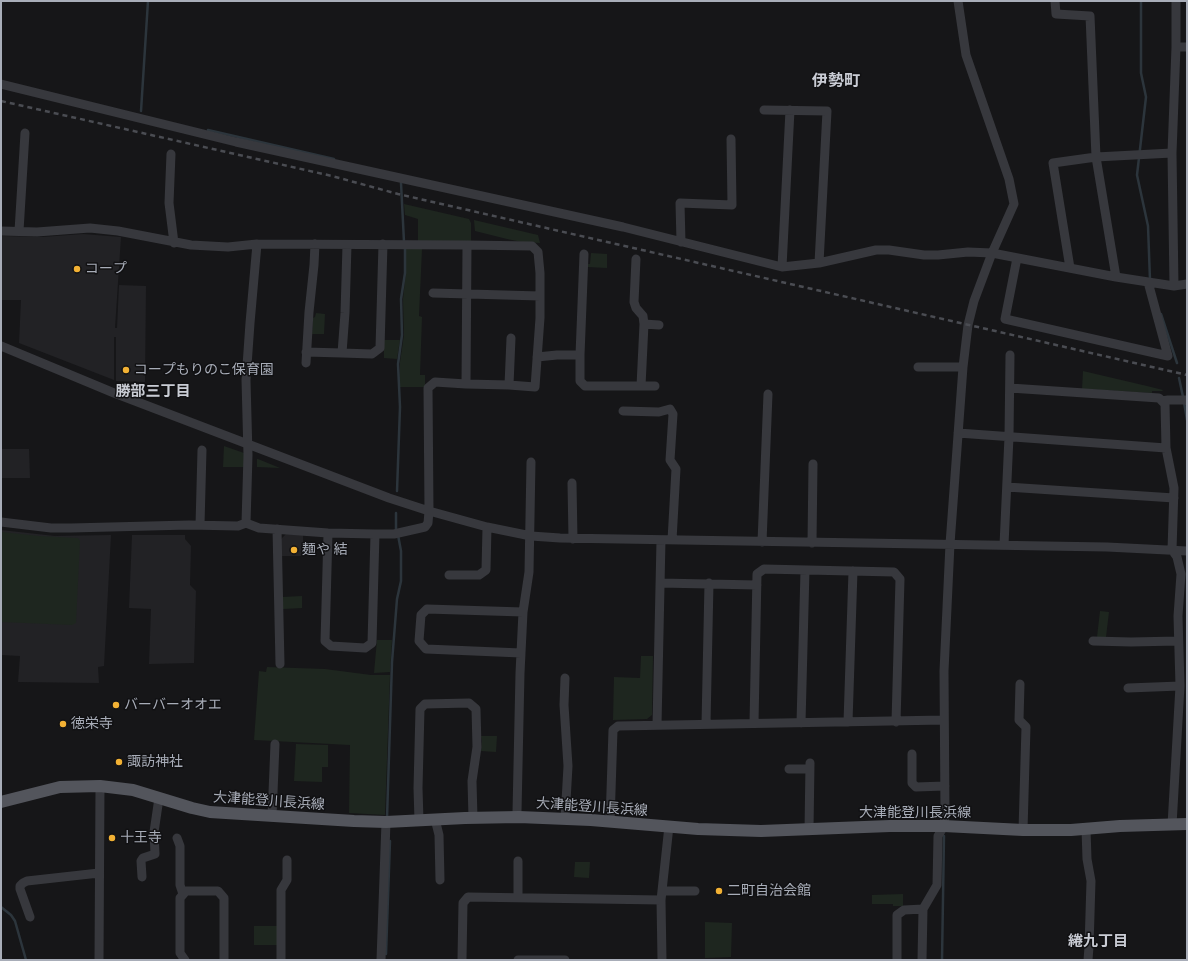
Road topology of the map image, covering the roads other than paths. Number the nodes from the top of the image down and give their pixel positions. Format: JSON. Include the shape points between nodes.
{"nodes":[{"id":1,"x":958,"y":1,"type":"edge"},
{"id":2,"x":1055,"y":1,"type":"edge"},
{"id":3,"x":1176,"y":1,"type":"edge"},
{"id":4,"x":1176,"y":47,"type":"junction"},
{"id":5,"x":1187,"y":47,"type":"edge"},
{"id":6,"x":1,"y":84,"type":"edge"},
{"id":7,"x":764,"y":110,"type":"dead end"},
{"id":8,"x":790,"y":110,"type":"junction"},
{"id":9,"x":25,"y":132,"type":"dead end"},
{"id":10,"x":731,"y":139,"type":"dead end"},
{"id":11,"x":1172,"y":153,"type":"junction"},
{"id":12,"x":172,"y":154,"type":"dead end"},
{"id":13,"x":1096,"y":157,"type":"junction"},
{"id":14,"x":1,"y":231,"type":"edge"},
{"id":15,"x":19,"y":231,"type":"junction"},
{"id":16,"x":681,"y":242,"type":"junction"},
{"id":17,"x":174,"y":243,"type":"junction"},
{"id":18,"x":257,"y":244,"type":"junction"},
{"id":19,"x":315,"y":244,"type":"junction"},
{"id":20,"x":383,"y":244,"type":"junction"},
{"id":21,"x":347,"y":245,"type":"junction"},
{"id":22,"x":467,"y":245,"type":"junction"},
{"id":23,"x":992,"y":253,"type":"junction"},
{"id":24,"x":584,"y":254,"type":"dead end"},
{"id":25,"x":1017,"y":258,"type":"junction"},
{"id":26,"x":636,"y":259,"type":"dead end"},
{"id":27,"x":819,"y":263,"type":"junction"},
{"id":28,"x":782,"y":267,"type":"junction"},
{"id":29,"x":1070,"y":268,"type":"junction"},
{"id":30,"x":1116,"y":277,"type":"junction"},
{"id":31,"x":1148,"y":282,"type":"junction"},
{"id":32,"x":1187,"y":284,"type":"edge"},
{"id":33,"x":1174,"y":286,"type":"junction"},
{"id":34,"x":433,"y":293,"type":"dead end"},
{"id":35,"x":466,"y":294,"type":"junction"},
{"id":36,"x":540,"y":296,"type":"junction"},
{"id":37,"x":644,"y":324,"type":"junction"},
{"id":38,"x":659,"y":325,"type":"dead end"},
{"id":39,"x":511,"y":338,"type":"dead end"},
{"id":40,"x":1,"y":346,"type":"edge"},
{"id":41,"x":306,"y":352,"type":"junction"},
{"id":42,"x":342,"y":353,"type":"junction"},
{"id":43,"x":580,"y":355,"type":"junction"},
{"id":44,"x":1010,"y":355,"type":"dead end"},
{"id":45,"x":537,"y":357,"type":"junction"},
{"id":46,"x":306,"y":363,"type":"dead end"},
{"id":47,"x":918,"y":367,"type":"dead end"},
{"id":48,"x":962,"y":367,"type":"junction"},
{"id":49,"x":466,"y":384,"type":"junction"},
{"id":50,"x":509,"y":385,"type":"junction"},
{"id":51,"x":641,"y":386,"type":"junction"},
{"id":52,"x":655,"y":386,"type":"dead end"},
{"id":53,"x":1010,"y":388,"type":"junction"},
{"id":54,"x":768,"y":394,"type":"dead end"},
{"id":55,"x":1185,"y":400,"type":"edge"},
{"id":56,"x":1162,"y":401,"type":"junction"},
{"id":57,"x":623,"y":411,"type":"dead end"},
{"id":58,"x":958,"y":433,"type":"junction"},
{"id":59,"x":1009,"y":437,"type":"junction"},
{"id":60,"x":247,"y":443,"type":"junction"},
{"id":61,"x":1166,"y":448,"type":"junction"},
{"id":62,"x":202,"y":450,"type":"dead end"},
{"id":63,"x":531,"y":462,"type":"dead end"},
{"id":64,"x":813,"y":464,"type":"dead end"},
{"id":65,"x":572,"y":483,"type":"dead end"},
{"id":66,"x":1007,"y":487,"type":"junction"},
{"id":67,"x":1174,"y":498,"type":"junction"},
{"id":68,"x":429,"y":511,"type":"junction"},
{"id":69,"x":1,"y":522,"type":"edge"},
{"id":70,"x":246,"y":523,"type":"junction"},
{"id":71,"x":200,"y":526,"type":"junction"},
{"id":72,"x":487,"y":527,"type":"junction"},
{"id":73,"x":277,"y":529,"type":"junction"},
{"id":74,"x":328,"y":533,"type":"junction"},
{"id":75,"x":375,"y":534,"type":"junction"},
{"id":76,"x":530,"y":536,"type":"junction"},
{"id":77,"x":573,"y":538,"type":"junction"},
{"id":78,"x":661,"y":540,"type":"junction"},
{"id":79,"x":672,"y":540,"type":"junction"},
{"id":80,"x":762,"y":542,"type":"junction"},
{"id":81,"x":812,"y":543,"type":"junction"},
{"id":82,"x":950,"y":544,"type":"junction"},
{"id":83,"x":1004,"y":545,"type":"junction"},
{"id":84,"x":1172,"y":550,"type":"junction"},
{"id":85,"x":1187,"y":551,"type":"edge"},
{"id":86,"x":805,"y":570,"type":"junction"},
{"id":87,"x":853,"y":571,"type":"junction"},
{"id":88,"x":449,"y":575,"type":"dead end"},
{"id":89,"x":660,"y":583,"type":"junction"},
{"id":90,"x":709,"y":583,"type":"junction"},
{"id":91,"x":757,"y":585,"type":"junction"},
{"id":92,"x":522,"y":612,"type":"junction"},
{"id":93,"x":1178,"y":640,"type":"junction"},
{"id":94,"x":1093,"y":641,"type":"dead end"},
{"id":95,"x":521,"y":653,"type":"junction"},
{"id":96,"x":280,"y":664,"type":"dead end"},
{"id":97,"x":565,"y":678,"type":"dead end"},
{"id":98,"x":1020,"y":684,"type":"dead end"},
{"id":99,"x":1180,"y":686,"type":"junction"},
{"id":100,"x":1128,"y":688,"type":"dead end"},
{"id":101,"x":944,"y":720,"type":"junction"},
{"id":102,"x":848,"y":722,"type":"junction"},
{"id":103,"x":896,"y":722,"type":"junction"},
{"id":104,"x":754,"y":723,"type":"junction"},
{"id":105,"x":801,"y":723,"type":"junction"},
{"id":106,"x":706,"y":724,"type":"junction"},
{"id":107,"x":657,"y":725,"type":"junction"},
{"id":108,"x":275,"y":744,"type":"dead end"},
{"id":109,"x":912,"y":754,"type":"dead end"},
{"id":110,"x":789,"y":769,"type":"dead end"},
{"id":111,"x":100,"y":786,"type":"junction"},
{"id":112,"x":945,"y":786,"type":"junction"},
{"id":113,"x":159,"y":798,"type":"junction"},
{"id":114,"x":1,"y":802,"type":"edge"},
{"id":115,"x":272,"y":816,"type":"junction"},
{"id":116,"x":518,"y":817,"type":"junction"},
{"id":117,"x":473,"y":818,"type":"junction"},
{"id":118,"x":435,"y":819,"type":"junction"},
{"id":119,"x":565,"y":819,"type":"junction"},
{"id":120,"x":419,"y":820,"type":"junction"},
{"id":121,"x":386,"y":822,"type":"junction"},
{"id":122,"x":610,"y":822,"type":"junction"},
{"id":123,"x":1187,"y":824,"type":"edge"},
{"id":124,"x":1172,"y":825,"type":"junction"},
{"id":125,"x":668,"y":826,"type":"junction"},
{"id":126,"x":944,"y":826,"type":"junction"},
{"id":127,"x":1086,"y":828,"type":"junction"},
{"id":128,"x":809,"y":830,"type":"junction"},
{"id":129,"x":1023,"y":830,"type":"junction"},
{"id":130,"x":177,"y":838,"type":"dead end"},
{"id":131,"x":287,"y":860,"type":"dead end"},
{"id":132,"x":518,"y":861,"type":"dead end"},
{"id":133,"x":99,"y":873,"type":"junction"},
{"id":134,"x":142,"y":877,"type":"dead end"},
{"id":135,"x":440,"y":880,"type":"dead end"},
{"id":136,"x":695,"y":891,"type":"dead end"},
{"id":137,"x":183,"y":894,"type":"junction"},
{"id":138,"x":662,"y":896,"type":"junction"},
{"id":139,"x":518,"y":898,"type":"junction"},
{"id":140,"x":923,"y":909,"type":"junction"},
{"id":141,"x":30,"y":917,"type":"dead end"},
{"id":142,"x":462,"y":959,"type":"dead end"},
{"id":143,"x":99,"y":960,"type":"edge"},
{"id":144,"x":185,"y":960,"type":"edge"},
{"id":145,"x":224,"y":960,"type":"edge"},
{"id":146,"x":281,"y":960,"type":"edge"},
{"id":147,"x":381,"y":960,"type":"edge"},
{"id":148,"x":518,"y":960,"type":"edge"},
{"id":149,"x":565,"y":960,"type":"edge"},
{"id":150,"x":662,"y":960,"type":"edge"},
{"id":151,"x":897,"y":960,"type":"edge"},
{"id":152,"x":922,"y":960,"type":"edge"},
{"id":153,"x":1088,"y":960,"type":"edge"}],
"edges":[{"from":1,"to":23,"type":"street","via":[[966,55],[1013,193],[1014,204]]},
{"from":2,"to":13,"type":"street","via":[[1056,14],[1090,16]]},
{"from":3,"to":4,"type":"street"},
{"from":4,"to":5,"type":"street"},
{"from":4,"to":11,"type":"street"},
{"from":6,"to":16,"type":"street","via":[[236,142]]},
{"from":7,"to":8,"type":"street"},
{"from":8,"to":27,"type":"street","via":[[827,111]]},
{"from":8,"to":28,"type":"street"},
{"from":9,"to":15,"type":"street"},
{"from":10,"to":16,"type":"street","via":[[732,205],[680,203]]},
{"from":11,"to":13,"type":"street"},
{"from":11,"to":33,"type":"street"},
{"from":12,"to":17,"type":"street","via":[[169,203]]},
{"from":13,"to":29,"type":"street","via":[[1053,162]]},
{"from":13,"to":30,"type":"street"},
{"from":14,"to":15,"type":"street"},
{"from":15,"to":17,"type":"street","via":[[90,228]]},
{"from":16,"to":28,"type":"street"},
{"from":17,"to":18,"type":"street","via":[[228,247]]},
{"from":18,"to":19,"type":"street"},
{"from":18,"to":60,"type":"street","via":[[246,380]]},
{"from":19,"to":21,"type":"street"},
{"from":19,"to":41,"type":"street"},
{"from":20,"to":21,"type":"street"},
{"from":20,"to":22,"type":"street"},
{"from":20,"to":42,"type":"street","via":[[380,348],[372,354]]},
{"from":21,"to":42,"type":"street"},
{"from":22,"to":35,"type":"street"},
{"from":22,"to":36,"type":"street","via":[[532,246],[538,252]]},
{"from":23,"to":25,"type":"street"},
{"from":23,"to":27,"type":"street","via":[[924,255],[876,250]]},
{"from":23,"to":48,"type":"street","via":[[969,320]]},
{"from":24,"to":43,"type":"street"},
{"from":25,"to":29,"type":"street"},
{"from":25,"to":31,"type":"street","via":[[1005,319],[1168,356]]},
{"from":26,"to":37,"type":"street","via":[[634,302],[643,316]]},
{"from":27,"to":28,"type":"street"},
{"from":29,"to":30,"type":"street"},
{"from":30,"to":31,"type":"street"},
{"from":31,"to":33,"type":"street"},
{"from":32,"to":33,"type":"street"},
{"from":34,"to":35,"type":"street"},
{"from":35,"to":36,"type":"street"},
{"from":35,"to":49,"type":"street"},
{"from":36,"to":45,"type":"street"},
{"from":37,"to":38,"type":"street"},
{"from":37,"to":51,"type":"street"},
{"from":39,"to":50,"type":"street"},
{"from":40,"to":60,"type":"street","via":[[114,393]]},
{"from":41,"to":42,"type":"street"},
{"from":41,"to":46,"type":"street"},
{"from":43,"to":45,"type":"street"},
{"from":43,"to":51,"type":"street","via":[[580,380],[585,386]]},
{"from":44,"to":53,"type":"street"},
{"from":45,"to":50,"type":"street","via":[[535,386]]},
{"from":47,"to":48,"type":"street"},
{"from":48,"to":58,"type":"street"},
{"from":49,"to":50,"type":"street"},
{"from":49,"to":68,"type":"street","via":[[435,382],[428,388]]},
{"from":51,"to":52,"type":"street"},
{"from":53,"to":56,"type":"street","via":[[1159,398]]},
{"from":53,"to":59,"type":"street"},
{"from":54,"to":80,"type":"street"},
{"from":55,"to":56,"type":"street"},
{"from":56,"to":61,"type":"street","via":[[1165,404]]},
{"from":57,"to":79,"type":"street","via":[[659,412],[670,409],[673,414],[670,460],[676,469]]},
{"from":58,"to":59,"type":"street"},
{"from":58,"to":82,"type":"street"},
{"from":59,"to":61,"type":"street"},
{"from":59,"to":66,"type":"street"},
{"from":60,"to":68,"type":"street"},
{"from":60,"to":70,"type":"street"},
{"from":61,"to":67,"type":"street"},
{"from":62,"to":71,"type":"street"},
{"from":63,"to":76,"type":"street"},
{"from":64,"to":81,"type":"street"},
{"from":65,"to":77,"type":"street"},
{"from":66,"to":67,"type":"street"},
{"from":66,"to":83,"type":"street"},
{"from":67,"to":84,"type":"street"},
{"from":68,"to":72,"type":"street"},
{"from":68,"to":75,"type":"street","via":[[425,527],[397,534]]},
{"from":69,"to":71,"type":"street","via":[[51,528]]},
{"from":70,"to":71,"type":"street","via":[[238,526]]},
{"from":70,"to":73,"type":"street","via":[[259,528]]},
{"from":72,"to":76,"type":"street"},
{"from":72,"to":88,"type":"street","via":[[486,570],[479,575]]},
{"from":73,"to":74,"type":"street"},
{"from":73,"to":96,"type":"street"},
{"from":74,"to":75,"type":"street"},
{"from":74,"to":75,"type":"street","via":[[325,641],[331,646],[365,648],[372,643]]},
{"from":76,"to":77,"type":"street"},
{"from":76,"to":92,"type":"street","via":[[529,572]]},
{"from":77,"to":78,"type":"street"},
{"from":78,"to":79,"type":"street"},
{"from":78,"to":89,"type":"street"},
{"from":79,"to":80,"type":"street"},
{"from":80,"to":81,"type":"street"},
{"from":81,"to":82,"type":"street"},
{"from":82,"to":83,"type":"street"},
{"from":82,"to":101,"type":"street"},
{"from":83,"to":84,"type":"street"},
{"from":84,"to":85,"type":"street"},
{"from":84,"to":93,"type":"street","via":[[1177,557],[1181,574]]},
{"from":86,"to":87,"type":"street"},
{"from":86,"to":91,"type":"street","via":[[764,569],[757,574]]},
{"from":86,"to":105,"type":"street"},
{"from":87,"to":102,"type":"street"},
{"from":87,"to":103,"type":"street","via":[[894,572],[900,579]]},
{"from":89,"to":90,"type":"street"},
{"from":89,"to":107,"type":"street"},
{"from":90,"to":91,"type":"street"},
{"from":90,"to":106,"type":"street"},
{"from":91,"to":104,"type":"street"},
{"from":92,"to":95,"type":"street"},
{"from":92,"to":95,"type":"street","via":[[427,609],[420,615],[420,642],[426,649]]},
{"from":93,"to":94,"type":"street"},
{"from":93,"to":99,"type":"street"},
{"from":95,"to":116,"type":"street"},
{"from":97,"to":119,"type":"street","via":[[568,766]]},
{"from":98,"to":129,"type":"street","via":[[1019,720],[1026,727]]},
{"from":99,"to":100,"type":"street"},
{"from":99,"to":124,"type":"street"},
{"from":101,"to":103,"type":"street"},
{"from":101,"to":112,"type":"street"},
{"from":102,"to":103,"type":"street"},
{"from":102,"to":105,"type":"street"},
{"from":104,"to":105,"type":"street"},
{"from":104,"to":106,"type":"street"},
{"from":106,"to":107,"type":"street"},
{"from":107,"to":122,"type":"street","via":[[618,726],[613,730]]},
{"from":108,"to":115,"type":"street"},
{"from":109,"to":112,"type":"street","via":[[912,783],[916,787]]},
{"from":110,"to":128,"type":"street","via":[[810,766]]},
{"from":111,"to":113,"type":"main road","name":"大津能登川長浜線","via":[[133,790]]},
{"from":111,"to":114,"type":"main road","name":"大津能登川長浜線","via":[[60,787]]},
{"from":111,"to":133,"type":"street"},
{"from":112,"to":126,"type":"street"},
{"from":113,"to":115,"type":"main road","name":"大津能登川長浜線","via":[[210,812]]},
{"from":113,"to":134,"type":"street","via":[[154,832],[155,854],[141,861]]},
{"from":115,"to":121,"type":"main road","name":"大津能登川長浜線"},
{"from":116,"to":117,"type":"main road","name":"大津能登川長浜線"},
{"from":116,"to":119,"type":"main road","name":"大津能登川長浜線"},
{"from":117,"to":118,"type":"main road","name":"大津能登川長浜線"},
{"from":117,"to":120,"type":"street","via":[[472,781],[477,747],[476,709],[469,703],[426,704],[420,709]]},
{"from":118,"to":120,"type":"main road","name":"大津能登川長浜線"},
{"from":118,"to":135,"type":"street","via":[[439,835]]},
{"from":119,"to":122,"type":"main road","name":"大津能登川長浜線"},
{"from":120,"to":121,"type":"main road","name":"大津能登川長浜線"},
{"from":121,"to":147,"type":"street"},
{"from":122,"to":125,"type":"main road","name":"大津能登川長浜線"},
{"from":123,"to":124,"type":"main road","name":"大津能登川長浜線"},
{"from":124,"to":127,"type":"main road","name":"大津能登川長浜線"},
{"from":125,"to":128,"type":"main road","name":"大津能登川長浜線","via":[[740,831]]},
{"from":125,"to":138,"type":"street"},
{"from":126,"to":128,"type":"main road","name":"大津能登川長浜線"},
{"from":126,"to":129,"type":"main road","name":"大津能登川長浜線"},
{"from":126,"to":140,"type":"street","via":[[938,836],[937,885]]},
{"from":127,"to":129,"type":"main road","name":"大津能登川長浜線"},
{"from":127,"to":153,"type":"street","via":[[1091,881]]},
{"from":130,"to":137,"type":"street","via":[[180,846],[180,885]]},
{"from":131,"to":146,"type":"street","via":[[287,880],[281,890]]},
{"from":132,"to":139,"type":"street"},
{"from":133,"to":141,"type":"street","via":[[23,883],[20,889]]},
{"from":133,"to":143,"type":"street"},
{"from":136,"to":138,"type":"street"},
{"from":137,"to":144,"type":"street","via":[[180,898],[180,953]]},
{"from":137,"to":145,"type":"street","via":[[186,891],[218,891],[224,898]]},
{"from":138,"to":139,"type":"street"},
{"from":138,"to":150,"type":"street"},
{"from":139,"to":142,"type":"street","via":[[468,897],[463,903]]},
{"from":140,"to":151,"type":"street","via":[[904,910],[897,915]]},
{"from":140,"to":152,"type":"street"},
{"from":148,"to":149,"type":"street"}]}
